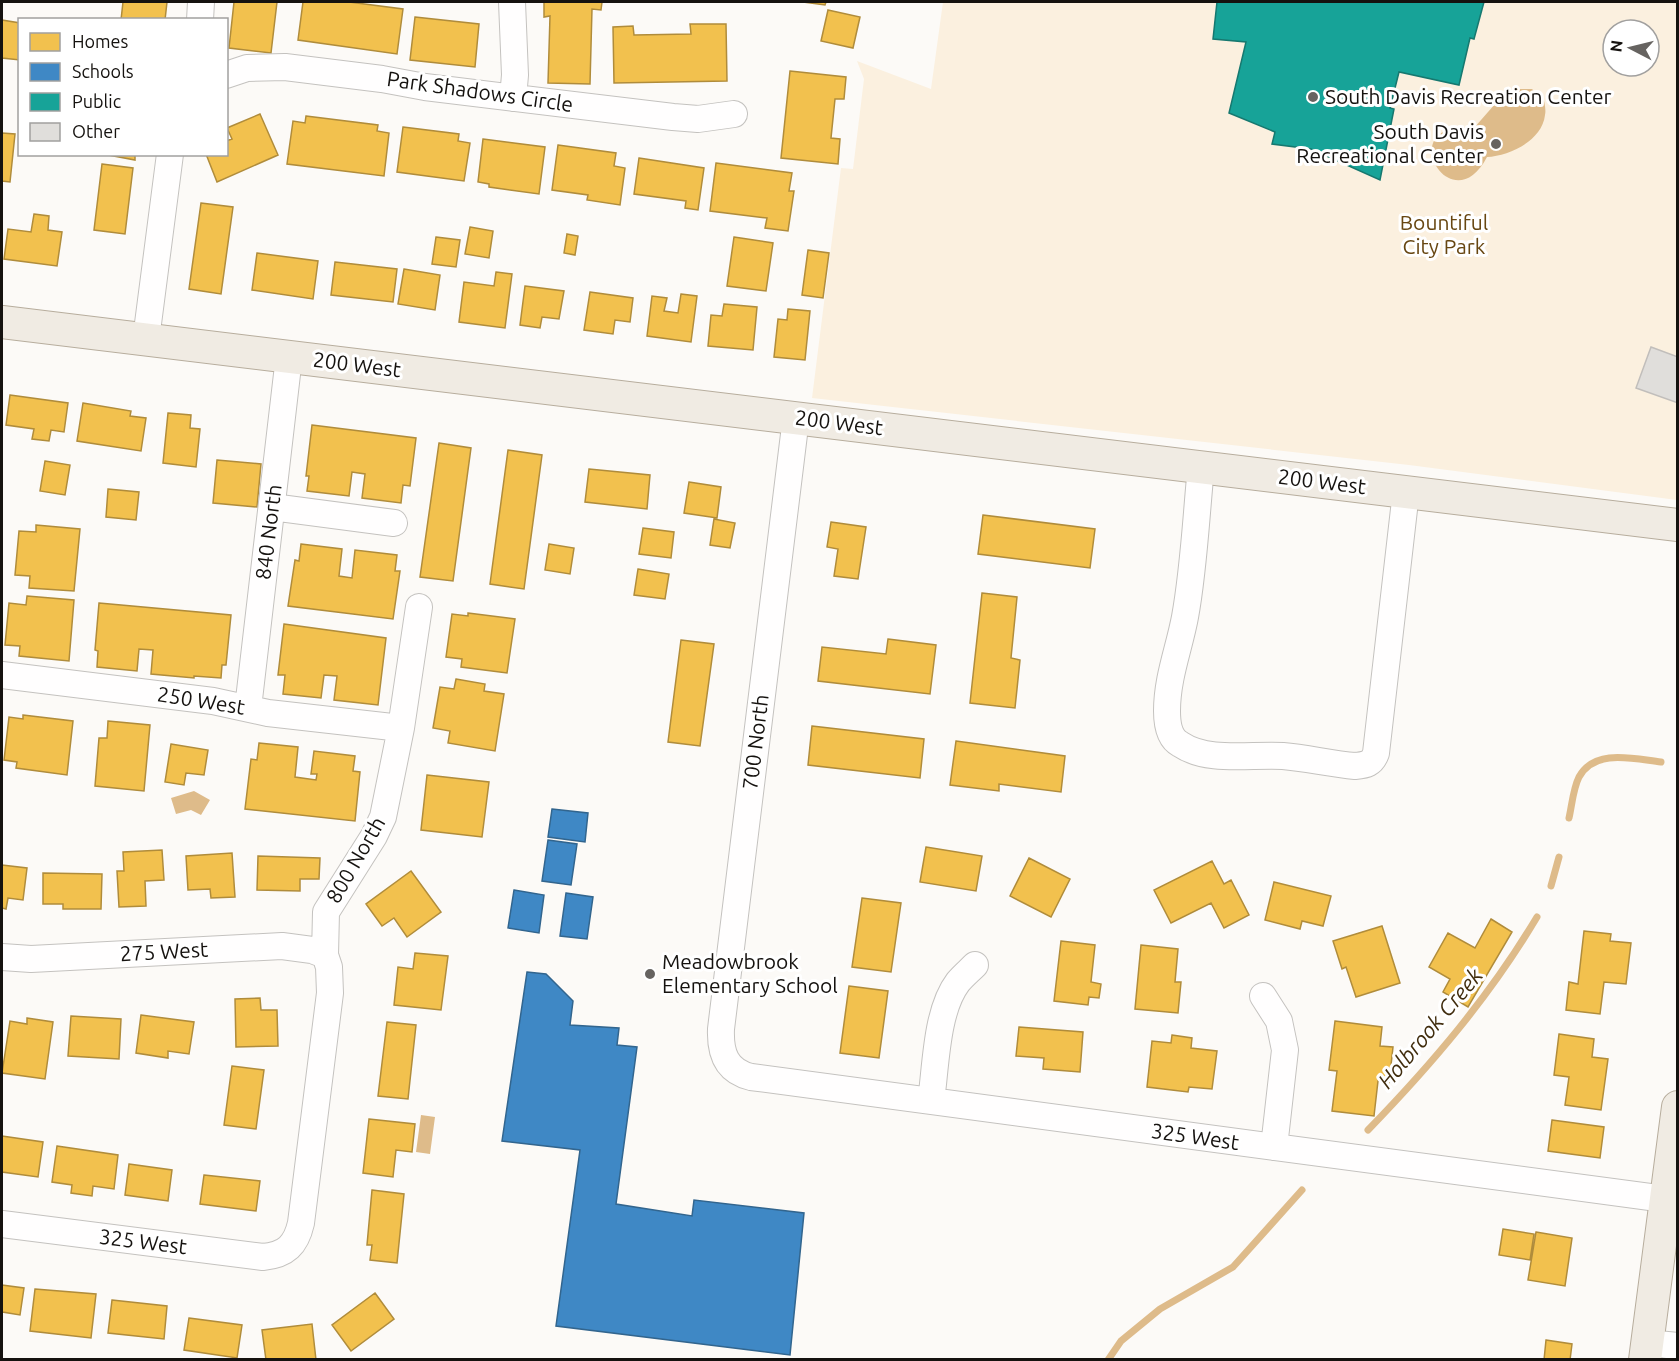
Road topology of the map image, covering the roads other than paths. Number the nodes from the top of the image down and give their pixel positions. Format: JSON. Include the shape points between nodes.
{"nodes":[{"id":1,"x":201,"y":2,"type":"edge"},
{"id":2,"x":512,"y":2,"type":"edge"},
{"id":3,"x":200,"y":18,"type":"edge"},
{"id":4,"x":228,"y":74,"type":"edge"},
{"id":5,"x":513,"y":98,"type":"junction"},
{"id":6,"x":734,"y":114,"type":"dead end"},
{"id":7,"x":170,"y":156,"type":"edge"},
{"id":8,"x":2,"y":321,"type":"edge"},
{"id":9,"x":146,"y":339,"type":"junction"},
{"id":10,"x":289,"y":357,"type":"junction"},
{"id":11,"x":796,"y":418,"type":"junction"},
{"id":12,"x":1201,"y":467,"type":"junction"},
{"id":13,"x":1406,"y":492,"type":"junction"},
{"id":14,"x":272,"y":507,"type":"junction"},
{"id":15,"x":394,"y":523,"type":"dead end"},
{"id":16,"x":1677,"y":525,"type":"edge"},
{"id":17,"x":419,"y":607,"type":"dead end"},
{"id":18,"x":2,"y":675,"type":"edge"},
{"id":19,"x":248,"y":708,"type":"junction"},
{"id":20,"x":400,"y":728,"type":"junction"},
{"id":21,"x":325,"y":955,"type":"junction"},
{"id":22,"x":2,"y":957,"type":"edge"},
{"id":23,"x":975,"y":965,"type":"dead end"},
{"id":24,"x":1263,"y":996,"type":"dead end"},
{"id":25,"x":728,"y":1065,"type":"joint"},
{"id":26,"x":931,"y":1101,"type":"junction"},
{"id":27,"x":1677,"y":1107,"type":"edge"},
{"id":28,"x":1274,"y":1147,"type":"junction"},
{"id":29,"x":1665,"y":1199,"type":"junction"},
{"id":30,"x":2,"y":1224,"type":"edge"},
{"id":31,"x":285,"y":1252,"type":"joint"},
{"id":32,"x":1677,"y":1346,"type":"edge"},
{"id":33,"x":1646,"y":1351,"type":"edge"}],
"edges":[{"from":1,"to":3,"type":"street"},
{"from":2,"to":5,"type":"street"},
{"from":4,"to":5,"type":"street","name":"Park Shadows Circle","via":[[247,68],[285,67]]},
{"from":5,"to":6,"type":"street","name":"Park Shadows Circle","via":[[698,119]]},
{"from":7,"to":9,"type":"street"},
{"from":8,"to":9,"type":"main road","name":"200 West"},
{"from":9,"to":10,"type":"main road","name":"200 West"},
{"from":10,"to":11,"type":"main road","name":"200 West"},
{"from":10,"to":14,"type":"street","name":"840 North"},
{"from":11,"to":12,"type":"main road","name":"200 West"},
{"from":11,"to":25,"type":"street","name":"700 North","via":[[721,1029]]},
{"from":12,"to":13,"type":"main road","name":"200 West"},
{"from":12,"to":13,"type":"street","via":[[1188,592],[1167,711],[1171,735],[1177,743],[1204,753],[1291,757],[1355,766],[1373,761]]},
{"from":13,"to":16,"type":"main road","name":"200 West"},
{"from":14,"to":15,"type":"street"},
{"from":14,"to":19,"type":"street","name":"840 North"},
{"from":17,"to":20,"type":"street","name":"800 North"},
{"from":18,"to":19,"type":"street","name":"250 West"},
{"from":19,"to":20,"type":"street","name":"250 West"},
{"from":20,"to":21,"type":"street","name":"800 North","via":[[378,830],[326,912]]},
{"from":21,"to":22,"type":"street","name":"275 West","via":[[282,946],[31,959]]},
{"from":21,"to":31,"type":"street","name":"800 North","via":[[330,993],[302,1223],[299,1235]]},
{"from":23,"to":26,"type":"street","via":[[958,982],[947,1003]]},
{"from":24,"to":28,"type":"street","via":[[1279,1021],[1285,1050]]},
{"from":25,"to":26,"type":"street","name":"325 West","via":[[751,1077]]},
{"from":26,"to":28,"type":"street","name":"325 West"},
{"from":27,"to":29,"type":"main road"},
{"from":28,"to":29,"type":"street","name":"325 West"},
{"from":29,"to":33,"type":"main road"},
{"from":30,"to":31,"type":"street","name":"325 West","via":[[263,1257]]},
{"from":32,"to":33,"type":"street"}]}
